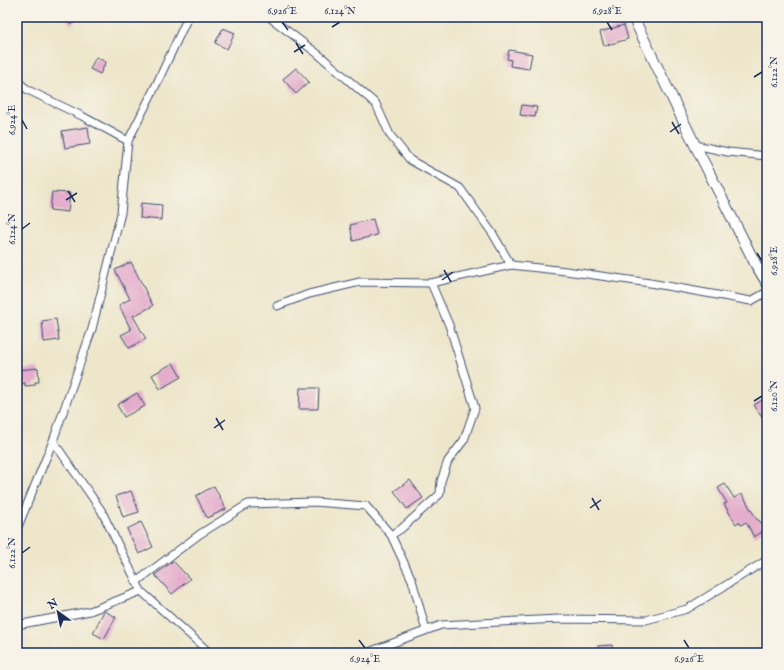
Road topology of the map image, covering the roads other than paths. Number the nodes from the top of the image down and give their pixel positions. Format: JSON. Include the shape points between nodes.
{"nodes":[{"id":1,"x":188,"y":17,"type":"edge"},
{"id":2,"x":269,"y":17,"type":"edge"},
{"id":3,"x":633,"y":17,"type":"edge"},
{"id":4,"x":17,"y":81,"type":"edge"},
{"id":5,"x":128,"y":141,"type":"junction"},
{"id":6,"x":695,"y":145,"type":"junction"},
{"id":7,"x":767,"y":156,"type":"edge"},
{"id":8,"x":511,"y":265,"type":"junction"},
{"id":9,"x":431,"y":283,"type":"junction"},
{"id":10,"x":767,"y":283,"type":"edge"},
{"id":11,"x":767,"y":292,"type":"edge"},
{"id":12,"x":277,"y":306,"type":"dead end"},
{"id":13,"x":53,"y":441,"type":"junction"},
{"id":14,"x":17,"y":529,"type":"edge"},
{"id":15,"x":391,"y":535,"type":"junction"},
{"id":16,"x":767,"y":560,"type":"edge"},
{"id":17,"x":136,"y":582,"type":"junction"},
{"id":18,"x":141,"y":591,"type":"junction"},
{"id":19,"x":17,"y":625,"type":"edge"},
{"id":20,"x":426,"y":630,"type":"junction"},
{"id":21,"x":210,"y":653,"type":"edge"},
{"id":22,"x":366,"y":653,"type":"edge"}],
"edges":[{"from":1,"to":5,"type":"street"},
{"from":2,"to":8,"type":"street","via":[[318,54],[376,104],[390,135],[410,160],[460,188],[493,234]]},
{"from":3,"to":6,"type":"main road"},
{"from":4,"to":5,"type":"street","via":[[28,90]]},
{"from":5,"to":13,"type":"street","via":[[121,213],[94,321]]},
{"from":6,"to":7,"type":"street"},
{"from":6,"to":10,"type":"main road"},
{"from":8,"to":9,"type":"street"},
{"from":8,"to":11,"type":"street","via":[[650,283],[751,301]]},
{"from":9,"to":12,"type":"street","via":[[360,282],[309,294]]},
{"from":9,"to":15,"type":"street","via":[[449,325],[475,408],[464,440],[448,461],[441,481],[440,494],[401,530]]},
{"from":13,"to":14,"type":"street"},
{"from":13,"to":17,"type":"street","via":[[101,510]]},
{"from":15,"to":17,"type":"street","via":[[366,506],[314,502],[248,504],[200,534]]},
{"from":15,"to":20,"type":"street","via":[[412,580]]},
{"from":16,"to":20,"type":"street","via":[[687,609],[646,620],[559,619],[441,625]]},
{"from":17,"to":18,"type":"street"},
{"from":18,"to":19,"type":"street","via":[[90,611]]},
{"from":18,"to":21,"type":"street"},
{"from":20,"to":22,"type":"street"}]}
